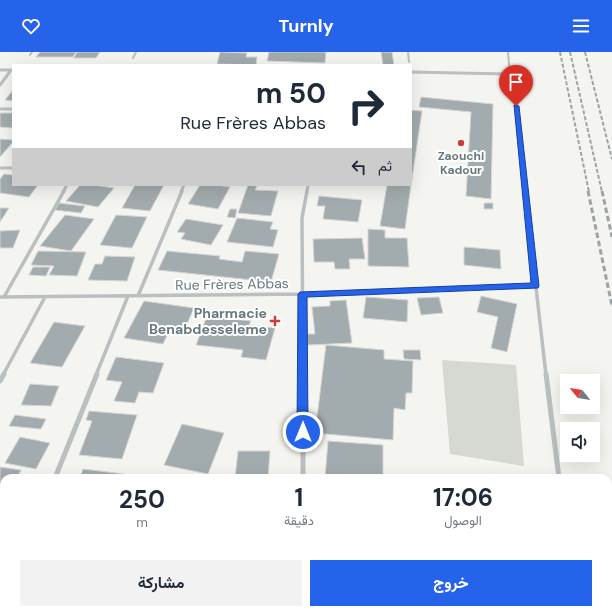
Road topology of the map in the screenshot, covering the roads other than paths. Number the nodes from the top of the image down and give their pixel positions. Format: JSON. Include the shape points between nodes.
{"nodes":[{"id":1,"x":32,"y":52,"type":"edge"},
{"id":2,"x":136,"y":52,"type":"edge"},
{"id":3,"x":408,"y":52,"type":"edge"},
{"id":4,"x":508,"y":52,"type":"edge"},
{"id":5,"x":30,"y":55,"type":"dead end"},
{"id":6,"x":133,"y":58,"type":"dead end"},
{"id":7,"x":409,"y":62,"type":"dead end"},
{"id":8,"x":0,"y":70,"type":"edge"},
{"id":9,"x":12,"y":70,"type":"edge"},
{"id":10,"x":412,"y":72,"type":"edge"},
{"id":11,"x":510,"y":75,"type":"junction"},
{"id":12,"x":0,"y":84,"type":"edge"},
{"id":13,"x":0,"y":109,"type":"edge"},
{"id":14,"x":12,"y":109,"type":"edge"},
{"id":15,"x":0,"y":168,"type":"edge"},
{"id":16,"x":12,"y":168,"type":"edge"},
{"id":17,"x":66,"y":186,"type":"edge"},
{"id":18,"x":184,"y":186,"type":"edge"},
{"id":19,"x":308,"y":186,"type":"edge"},
{"id":20,"x":535,"y":286,"type":"junction"},
{"id":21,"x":303,"y":294,"type":"junction"},
{"id":22,"x":46,"y":296,"type":"junction"},
{"id":23,"x":128,"y":296,"type":"junction"},
{"id":24,"x":138,"y":296,"type":"junction"},
{"id":25,"x":2,"y":297,"type":"edge"},
{"id":26,"x":0,"y":381,"type":"edge"},
{"id":27,"x":57,"y":474,"type":"edge"},
{"id":28,"x":302,"y":474,"type":"edge"},
{"id":29,"x":558,"y":474,"type":"edge"}],
"edges":[{"from":1,"to":5,"type":"lane"},
{"from":2,"to":6,"type":"lane"},
{"from":3,"to":7,"type":"lane"},
{"from":4,"to":11,"type":"lane"},
{"from":8,"to":9,"type":"street"},
{"from":9,"to":12,"type":"street"},
{"from":10,"to":11,"type":"street"},
{"from":11,"to":20,"type":"street","via":[[513,76]]},
{"from":13,"to":14,"type":"street"},
{"from":15,"to":16,"type":"street"},
{"from":17,"to":25,"type":"street"},
{"from":18,"to":24,"type":"street"},
{"from":19,"to":21,"type":"street","via":[[302,218]]},
{"from":20,"to":21,"type":"street","name":"Rue Frères Abbas"},
{"from":20,"to":29,"type":"street"},
{"from":21,"to":24,"type":"street","name":"Rue Frères Abbas"},
{"from":21,"to":28,"type":"street"},
{"from":22,"to":23,"type":"street","name":"Rue Frères Abbas"},
{"from":22,"to":25,"type":"street","name":"Rue Frères Abbas"},
{"from":22,"to":26,"type":"street"},
{"from":23,"to":24,"type":"street","name":"Rue Frères Abbas"},
{"from":23,"to":27,"type":"street"}]}
